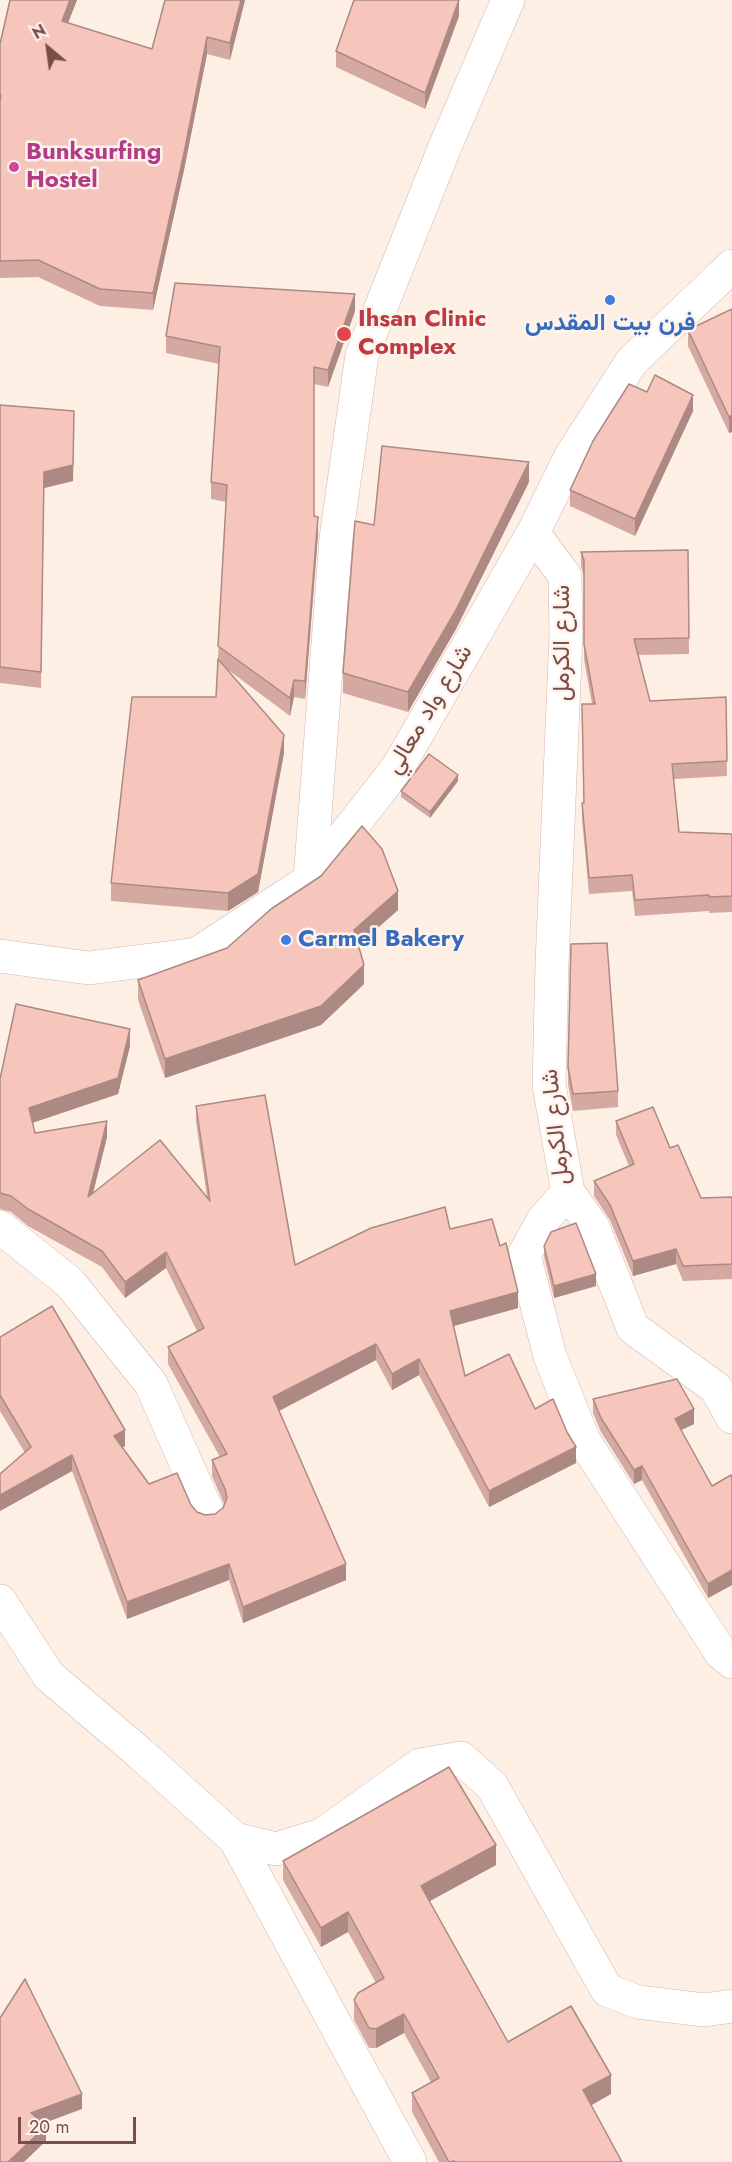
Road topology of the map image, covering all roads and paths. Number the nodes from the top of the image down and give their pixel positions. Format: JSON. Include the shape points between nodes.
{"nodes":[{"id":1,"x":508,"y":0,"type":"edge"},
{"id":2,"x":732,"y":266,"type":"edge"},
{"id":3,"x":533,"y":533,"type":"junction"},
{"id":4,"x":310,"y":880,"type":"junction"},
{"id":5,"x":0,"y":956,"type":"edge"},
{"id":6,"x":567,"y":1192,"type":"junction"},
{"id":7,"x":0,"y":1227,"type":"edge"},
{"id":8,"x":732,"y":1417,"type":"edge"},
{"id":9,"x":208,"y":1513,"type":"edge"},
{"id":10,"x":0,"y":1601,"type":"edge"},
{"id":11,"x":732,"y":1662,"type":"edge"},
{"id":12,"x":235,"y":1839,"type":"junction"},
{"id":13,"x":732,"y":2006,"type":"edge"},
{"id":14,"x":410,"y":2162,"type":"edge"}],
"edges":[{"from":1,"to":4,"type":"street","via":[[362,355],[336,538]]},
{"from":2,"to":3,"type":"street","name":"شارع واد معالي","via":[[632,361],[571,456]]},
{"from":3,"to":4,"type":"street","name":"شارع واد معالي","via":[[398,767]]},
{"from":3,"to":6,"type":"street","name":"شارع الكرمل","via":[[565,576],[549,1085]]},
{"from":4,"to":5,"type":"street","name":"شارع واد معالي","via":[[197,954],[89,968]]},
{"from":6,"to":8,"type":"street","via":[[593,1227],[633,1328],[716,1388]]},
{"from":6,"to":11,"type":"street","name":"شارع الكرمل","via":[[543,1220],[524,1255],[550,1356],[584,1441],[721,1653]]},
{"from":7,"to":9,"type":"street","via":[[70,1282],[151,1384]]},
{"from":10,"to":12,"type":"street","via":[[49,1676]]},
{"from":12,"to":13,"type":"street","via":[[276,1849],[322,1835],[420,1765],[461,1758],[492,1786],[607,1990],[638,2002],[704,2010]]},
{"from":12,"to":14,"type":"street"}]}
